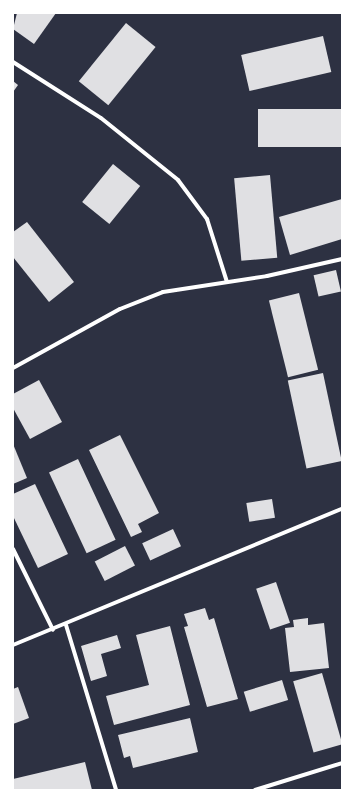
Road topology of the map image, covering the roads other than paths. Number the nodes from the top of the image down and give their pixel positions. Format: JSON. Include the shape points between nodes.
{"nodes":[{"id":1,"x":13,"y":62,"type":"edge"},
{"id":2,"x":342,"y":259,"type":"edge"},
{"id":3,"x":226,"y":282,"type":"junction"},
{"id":4,"x":13,"y":368,"type":"edge"},
{"id":5,"x":342,"y":509,"type":"edge"},
{"id":6,"x":13,"y":549,"type":"edge"},
{"id":7,"x":66,"y":625,"type":"junction"},
{"id":8,"x":53,"y":630,"type":"junction"},
{"id":9,"x":13,"y":645,"type":"edge"},
{"id":10,"x":342,"y":763,"type":"edge"},
{"id":11,"x":116,"y":790,"type":"edge"},
{"id":12,"x":255,"y":790,"type":"edge"}],
"edges":[{"from":1,"to":3,"type":"street","via":[[101,118],[178,180],[207,219]]},
{"from":2,"to":3,"type":"street"},
{"from":3,"to":4,"type":"street","via":[[163,292],[120,309]]},
{"from":5,"to":7,"type":"street"},
{"from":6,"to":8,"type":"street"},
{"from":7,"to":8,"type":"street"},
{"from":7,"to":11,"type":"street"},
{"from":8,"to":9,"type":"street"},
{"from":10,"to":12,"type":"street"}]}
